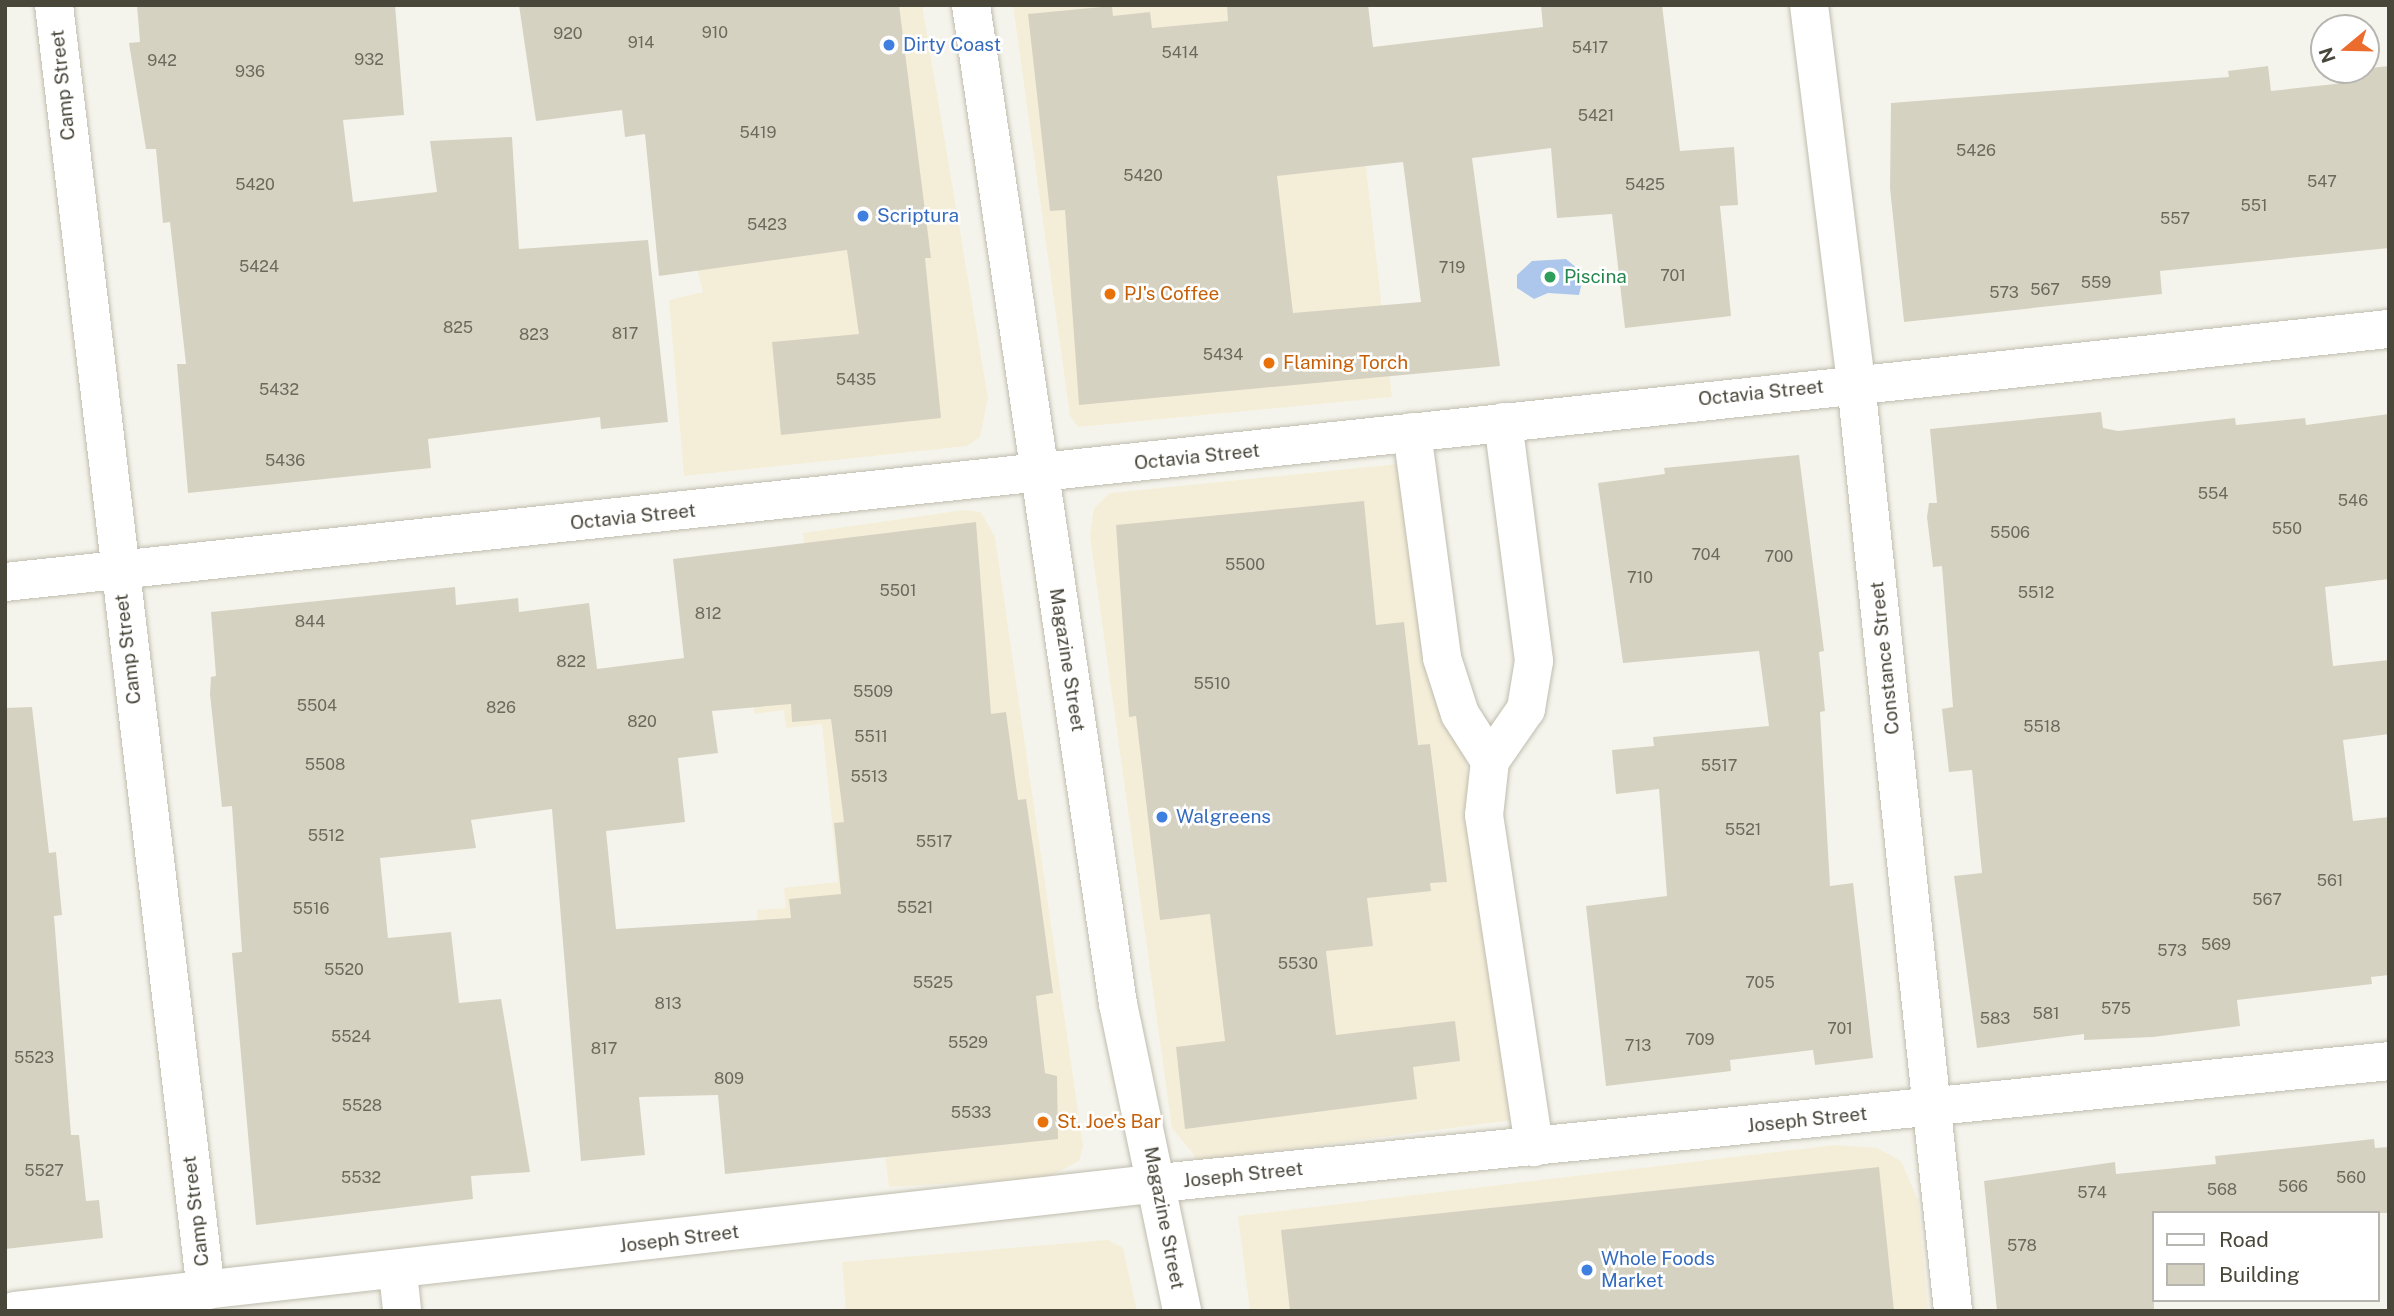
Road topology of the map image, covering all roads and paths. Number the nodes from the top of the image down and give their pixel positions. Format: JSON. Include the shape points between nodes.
{"nodes":[{"id":1,"x":54,"y":5,"type":"edge"},
{"id":2,"x":971,"y":5,"type":"edge"},
{"id":3,"x":1809,"y":5,"type":"edge"},
{"id":4,"x":2389,"y":330,"type":"edge"},
{"id":5,"x":1856,"y":383,"type":"junction"},
{"id":6,"x":1503,"y":422,"type":"junction"},
{"id":7,"x":1412,"y":432,"type":"junction"},
{"id":8,"x":1039,"y":475,"type":"junction"},
{"id":9,"x":118,"y":569,"type":"junction"},
{"id":10,"x":5,"y":582,"type":"edge"},
{"id":11,"x":1490,"y":761,"type":"junction"},
{"id":12,"x":2389,"y":1062,"type":"edge"},
{"id":13,"x":1933,"y":1108,"type":"junction"},
{"id":14,"x":1534,"y":1147,"type":"junction"},
{"id":15,"x":1159,"y":1183,"type":"junction"},
{"id":16,"x":398,"y":1272,"type":"junction"},
{"id":17,"x":206,"y":1291,"type":"junction"},
{"id":18,"x":15,"y":1311,"type":"edge"},
{"id":19,"x":402,"y":1311,"type":"edge"},
{"id":20,"x":1182,"y":1311,"type":"edge"},
{"id":21,"x":1953,"y":1311,"type":"edge"}],
"edges":[{"from":1,"to":9,"type":"street","name":"Camp Street"},
{"from":2,"to":8,"type":"street","name":"Magazine Street"},
{"from":3,"to":5,"type":"street","name":"Constance Street"},
{"from":4,"to":5,"type":"street","name":"Octavia Street"},
{"from":5,"to":6,"type":"street","name":"Octavia Street"},
{"from":5,"to":13,"type":"street","name":"Constance Street"},
{"from":6,"to":7,"type":"street","name":"Octavia Street"},
{"from":6,"to":11,"type":"street","via":[[1534,661],[1525,709]]},
{"from":7,"to":8,"type":"street","name":"Octavia Street"},
{"from":7,"to":11,"type":"street","via":[[1442,658],[1460,714]]},
{"from":8,"to":9,"type":"street","name":"Octavia Street"},
{"from":8,"to":15,"type":"street","name":"Magazine Street","via":[[1118,1004]]},
{"from":9,"to":10,"type":"street","name":"Octavia Street"},
{"from":9,"to":17,"type":"street","name":"Camp Street"},
{"from":11,"to":14,"type":"street","via":[[1484,815]]},
{"from":12,"to":13,"type":"street","name":"Joseph Street"},
{"from":13,"to":14,"type":"street","name":"Joseph Street"},
{"from":13,"to":21,"type":"street","name":"Constance Street"},
{"from":14,"to":15,"type":"street","name":"Joseph Street"},
{"from":15,"to":16,"type":"street","name":"Joseph Street"},
{"from":15,"to":20,"type":"street","name":"Magazine Street"},
{"from":16,"to":17,"type":"street","name":"Joseph Street"},
{"from":16,"to":19,"type":"street"},
{"from":17,"to":18,"type":"street","name":"Joseph Street"}]}
